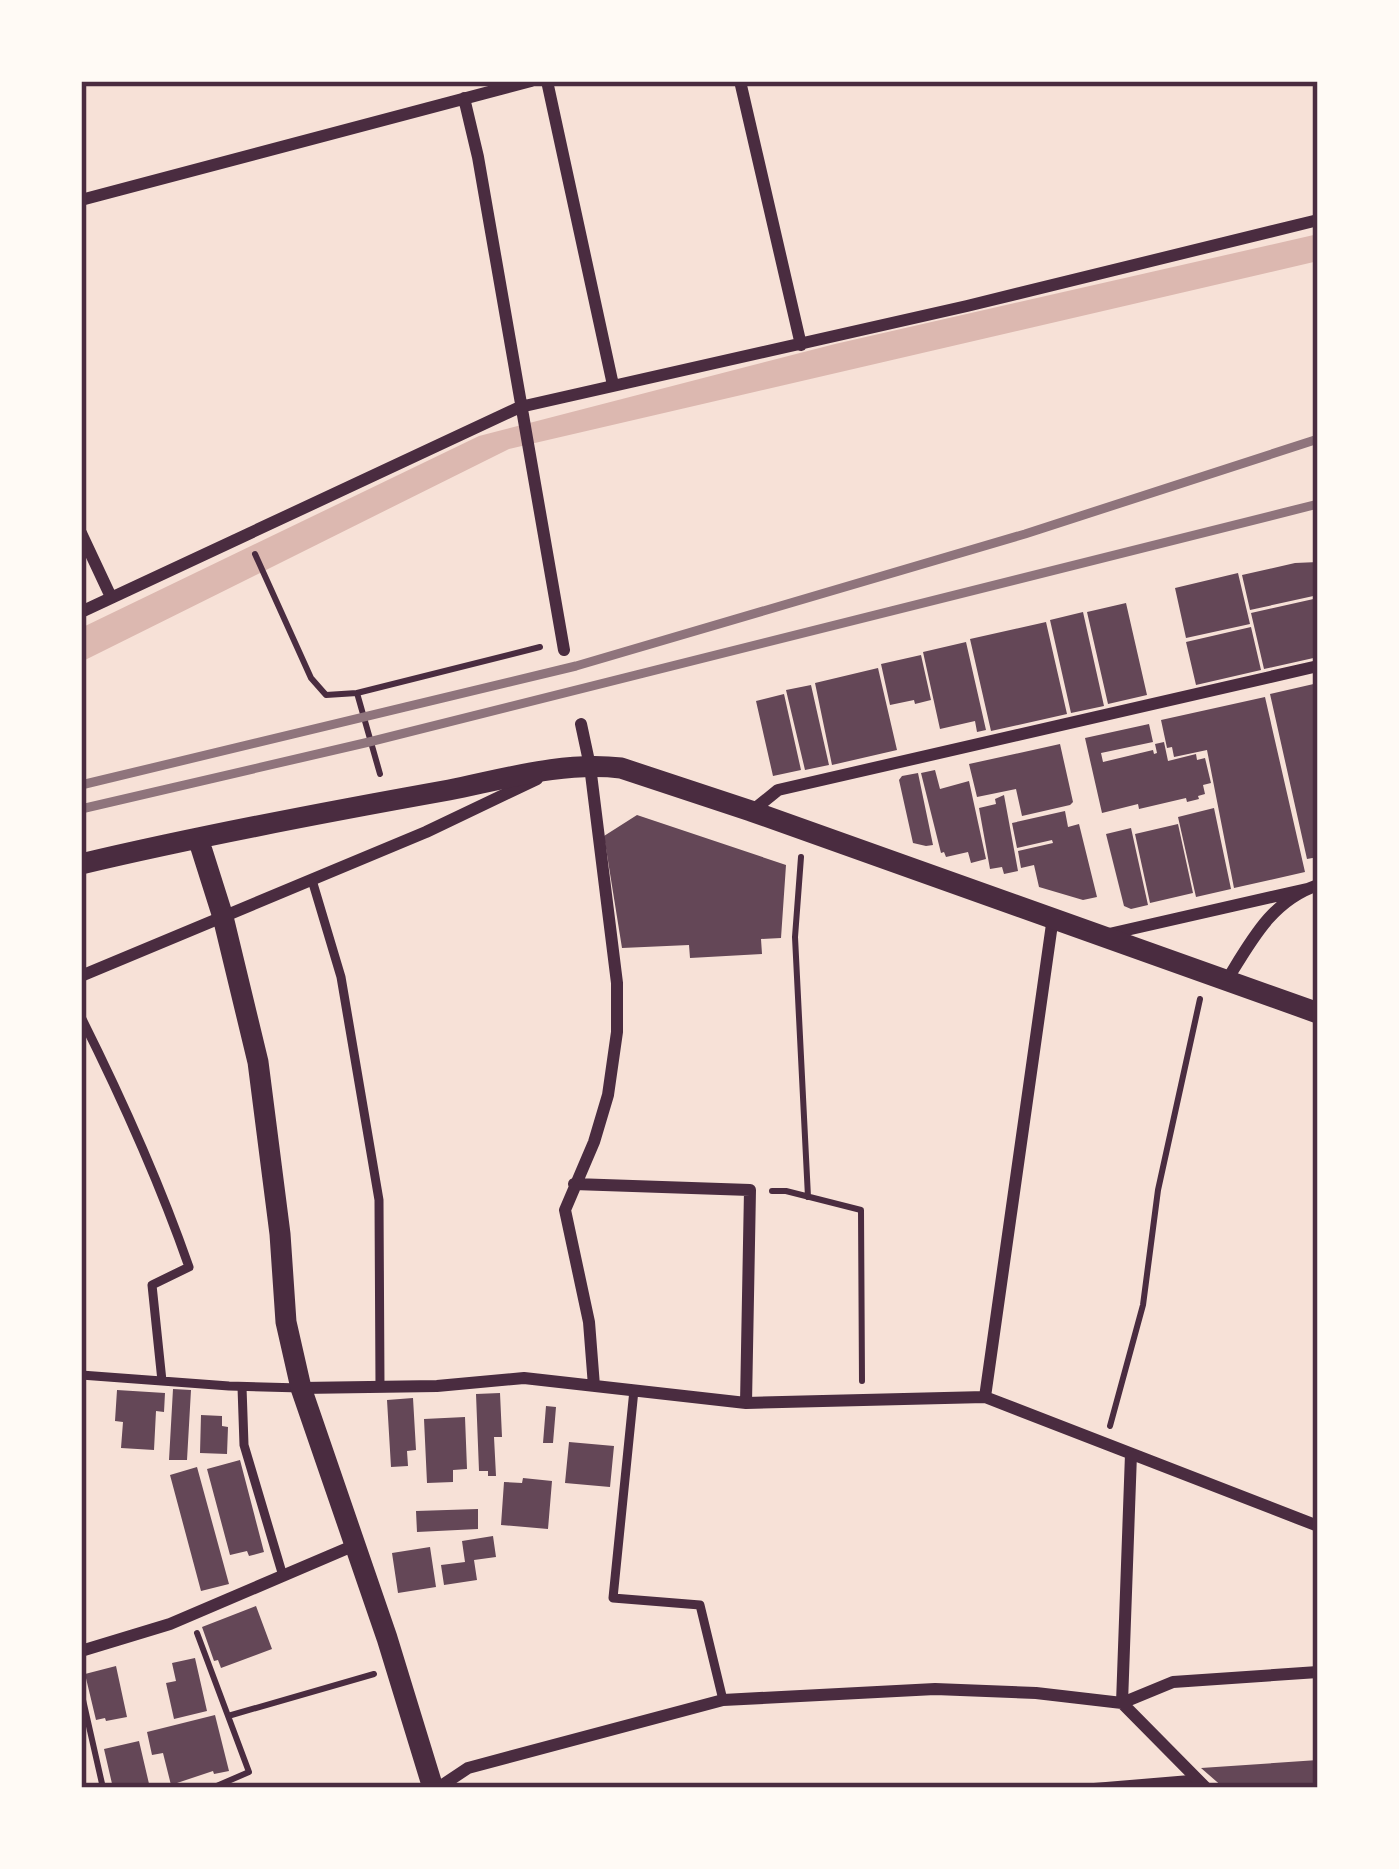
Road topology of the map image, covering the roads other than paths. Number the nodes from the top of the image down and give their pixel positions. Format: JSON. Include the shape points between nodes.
{"nodes":[{"id":1,"x":531,"y":81,"type":"edge"},
{"id":2,"x":547,"y":81,"type":"edge"},
{"id":3,"x":740,"y":81,"type":"edge"},
{"id":4,"x":464,"y":98,"type":"junction"},
{"id":5,"x":81,"y":200,"type":"edge"},
{"id":6,"x":1318,"y":220,"type":"edge"},
{"id":7,"x":801,"y":345,"type":"junction"},
{"id":8,"x":614,"y":385,"type":"junction"},
{"id":9,"x":520,"y":407,"type":"junction"},
{"id":10,"x":81,"y":533,"type":"edge"},
{"id":11,"x":111,"y":597,"type":"junction"},
{"id":12,"x":81,"y":612,"type":"edge"},
{"id":13,"x":564,"y":645,"type":"road end"},
{"id":14,"x":1318,"y":666,"type":"edge"},
{"id":15,"x":581,"y":724,"type":"dead end"},
{"id":16,"x":590,"y":766,"type":"junction"},
{"id":17,"x":557,"y":770,"type":"junction"},
{"id":18,"x":751,"y":811,"type":"junction"},
{"id":19,"x":198,"y":838,"type":"junction"},
{"id":20,"x":81,"y":864,"type":"edge"},
{"id":21,"x":312,"y":880,"type":"junction"},
{"id":22,"x":1312,"y":887,"type":"edge"},
{"id":23,"x":223,"y":917,"type":"junction"},
{"id":24,"x":1052,"y":917,"type":"junction"},
{"id":25,"x":1102,"y":935,"type":"junction"},
{"id":26,"x":81,"y":976,"type":"edge"},
{"id":27,"x":1217,"y":976,"type":"junction"},
{"id":28,"x":1318,"y":1013,"type":"edge"},
{"id":29,"x":81,"y":1017,"type":"edge"},
{"id":30,"x":574,"y":1184,"type":"junction"},
{"id":31,"x":81,"y":1375,"type":"edge"},
{"id":32,"x":162,"y":1381,"type":"junction"},
{"id":33,"x":595,"y":1385,"type":"junction"},
{"id":34,"x":242,"y":1387,"type":"junction"},
{"id":35,"x":380,"y":1387,"type":"junction"},
{"id":36,"x":301,"y":1388,"type":"junction"},
{"id":37,"x":634,"y":1390,"type":"junction"},
{"id":38,"x":985,"y":1397,"type":"junction"},
{"id":39,"x":746,"y":1403,"type":"junction"},
{"id":40,"x":1131,"y":1454,"type":"junction"},
{"id":41,"x":1318,"y":1526,"type":"edge"},
{"id":42,"x":355,"y":1545,"type":"junction"},
{"id":43,"x":283,"y":1576,"type":"junction"},
{"id":44,"x":81,"y":1652,"type":"edge"},
{"id":45,"x":1318,"y":1672,"type":"edge"},
{"id":46,"x":723,"y":1700,"type":"junction"},
{"id":47,"x":1122,"y":1703,"type":"junction"},
{"id":48,"x":1201,"y":1784,"type":"edge"},
{"id":49,"x":435,"y":1788,"type":"edge"},
{"id":50,"x":1088,"y":1788,"type":"edge"}],
"edges":[{"from":1,"to":4,"type":"street"},
{"from":2,"to":8,"type":"street"},
{"from":3,"to":7,"type":"street"},
{"from":4,"to":5,"type":"street"},
{"from":4,"to":9,"type":"street"},
{"from":6,"to":7,"type":"street"},
{"from":7,"to":8,"type":"street"},
{"from":8,"to":9,"type":"street"},
{"from":9,"to":11,"type":"street"},
{"from":9,"to":13,"type":"street"},
{"from":10,"to":11,"type":"street"},
{"from":11,"to":12,"type":"street"},
{"from":14,"to":18,"type":"street","via":[[778,790]]},
{"from":15,"to":16,"type":"street"},
{"from":16,"to":17,"type":"street"},
{"from":16,"to":18,"type":"street","via":[[621,768]]},
{"from":16,"to":30,"type":"street","via":[[614,937],[616,1032],[608,1095]]},
{"from":17,"to":19,"type":"street"},
{"from":17,"to":21,"type":"street"},
{"from":18,"to":24,"type":"street"},
{"from":19,"to":20,"type":"street"},
{"from":19,"to":23,"type":"street"},
{"from":21,"to":23,"type":"street"},
{"from":21,"to":35,"type":"lane","via":[[341,977],[379,1199]]},
{"from":22,"to":25,"type":"street"},
{"from":22,"to":27,"type":"street","via":[[1268,917]]},
{"from":23,"to":26,"type":"street"},
{"from":23,"to":36,"type":"street","via":[[258,1062],[286,1322]]},
{"from":24,"to":25,"type":"street"},
{"from":24,"to":38,"type":"street"},
{"from":25,"to":27,"type":"street"},
{"from":27,"to":28,"type":"street"},
{"from":29,"to":32,"type":"lane","via":[[189,1267],[152,1285]]},
{"from":30,"to":33,"type":"street","via":[[566,1210]]},
{"from":30,"to":39,"type":"street","via":[[750,1190]]},
{"from":31,"to":32,"type":"lane"},
{"from":32,"to":34,"type":"lane"},
{"from":33,"to":35,"type":"street","via":[[524,1378]]},
{"from":33,"to":37,"type":"street"},
{"from":34,"to":36,"type":"lane"},
{"from":34,"to":43,"type":"lane","via":[[244,1445]]},
{"from":35,"to":36,"type":"street"},
{"from":36,"to":42,"type":"street"},
{"from":37,"to":39,"type":"street"},
{"from":37,"to":46,"type":"lane","via":[[613,1598],[700,1605]]},
{"from":38,"to":39,"type":"street"},
{"from":38,"to":40,"type":"street"},
{"from":40,"to":41,"type":"street"},
{"from":40,"to":47,"type":"street"},
{"from":42,"to":43,"type":"street"},
{"from":42,"to":49,"type":"street"},
{"from":43,"to":44,"type":"street"},
{"from":45,"to":47,"type":"street","via":[[1173,1682]]},
{"from":46,"to":47,"type":"street","via":[[935,1689]]},
{"from":46,"to":49,"type":"street","via":[[468,1768]]},
{"from":47,"to":48,"type":"street"},
{"from":48,"to":50,"type":"lane"}]}
